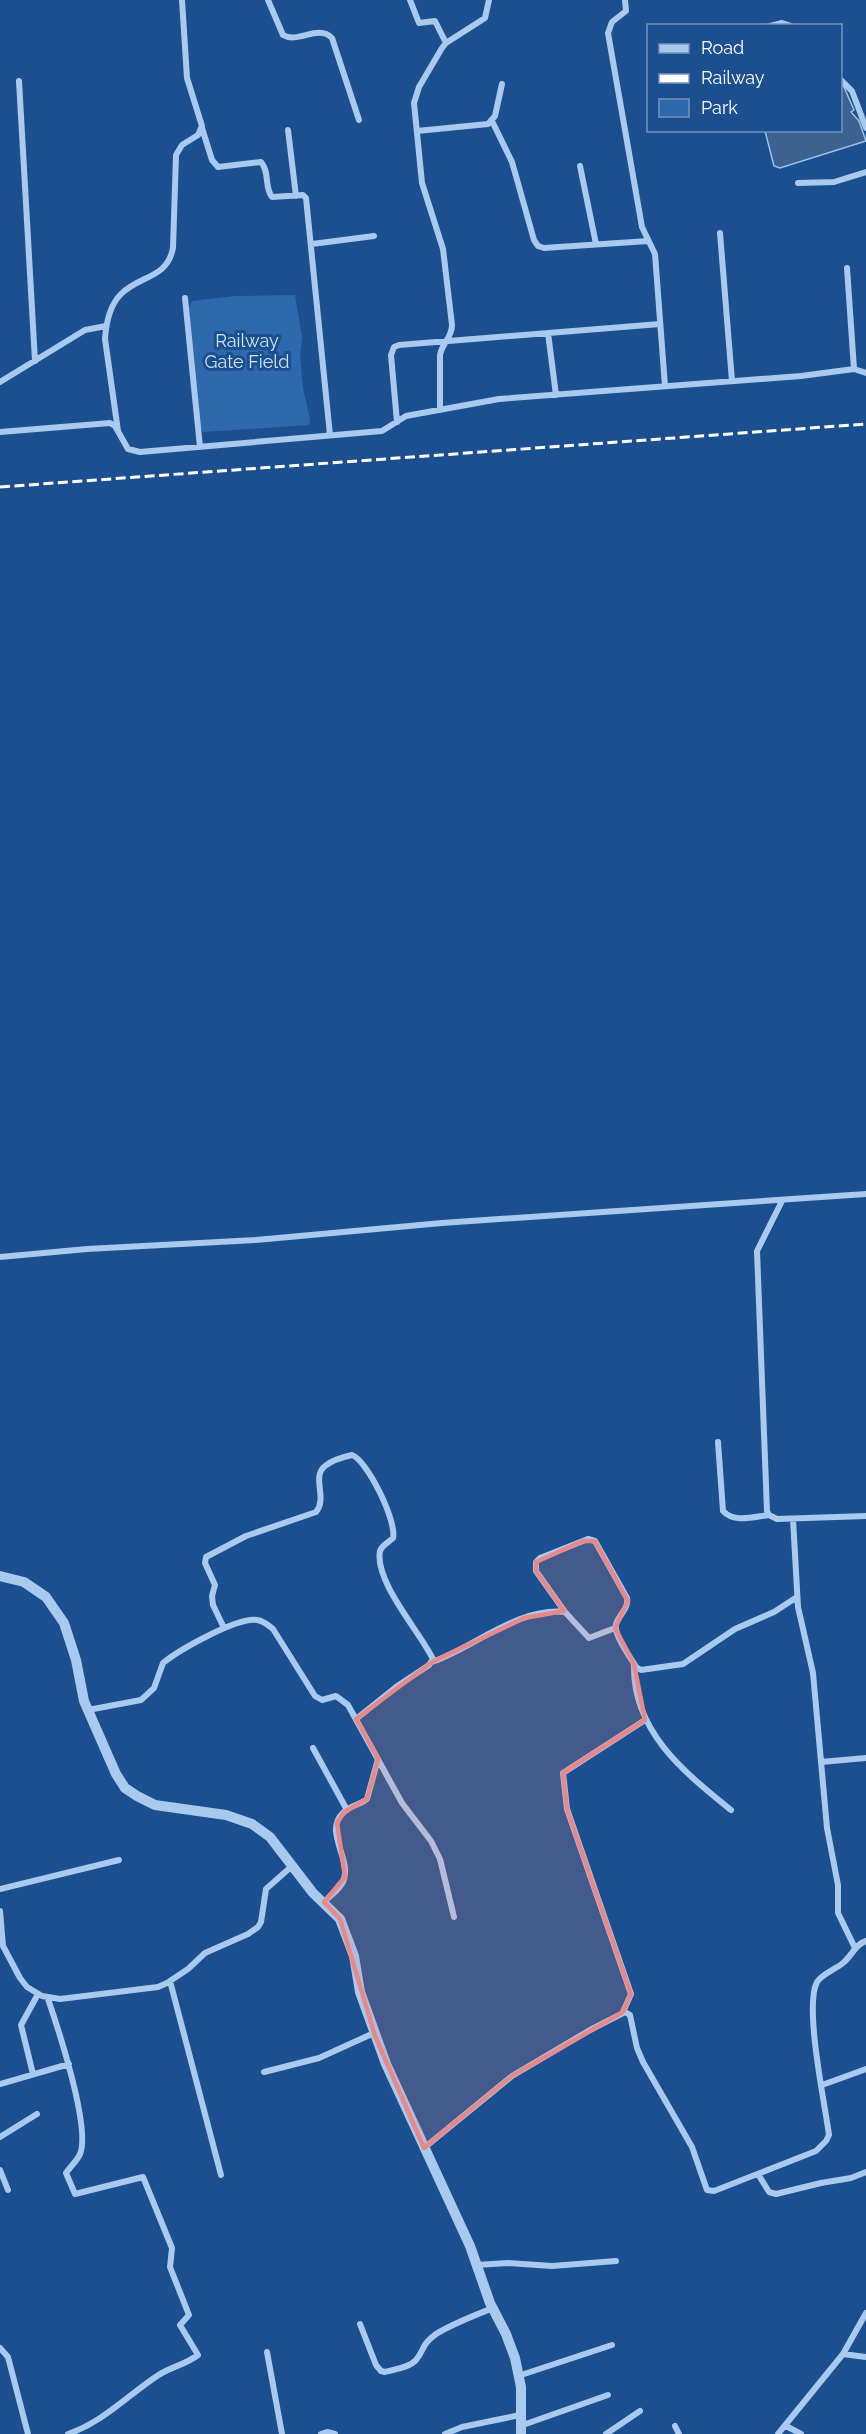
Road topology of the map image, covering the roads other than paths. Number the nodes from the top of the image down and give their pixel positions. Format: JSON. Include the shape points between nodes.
{"nodes":[{"id":1,"x":182,"y":0,"type":"edge"},
{"id":2,"x":268,"y":0,"type":"edge"},
{"id":3,"x":410,"y":0,"type":"edge"},
{"id":4,"x":489,"y":0,"type":"edge"},
{"id":5,"x":625,"y":0,"type":"edge"},
{"id":6,"x":446,"y":43,"type":"junction"},
{"id":7,"x":20,"y":81,"type":"dead end"},
{"id":8,"x":842,"y":81,"type":"edge"},
{"id":9,"x":502,"y":84,"type":"dead end"},
{"id":10,"x":359,"y":120,"type":"dead end"},
{"id":11,"x":492,"y":121,"type":"junction"},
{"id":12,"x":202,"y":126,"type":"junction"},
{"id":13,"x":866,"y":129,"type":"edge"},
{"id":14,"x":288,"y":130,"type":"dead end"},
{"id":15,"x":417,"y":131,"type":"junction"},
{"id":16,"x":580,"y":166,"type":"dead end"},
{"id":17,"x":866,"y":172,"type":"edge"},
{"id":18,"x":798,"y":183,"type":"dead end"},
{"id":19,"x":296,"y":196,"type":"junction"},
{"id":20,"x":720,"y":233,"type":"dead end"},
{"id":21,"x":374,"y":236,"type":"dead end"},
{"id":22,"x":648,"y":241,"type":"junction"},
{"id":23,"x":312,"y":244,"type":"junction"},
{"id":24,"x":596,"y":244,"type":"junction"},
{"id":25,"x":848,"y":268,"type":"dead end"},
{"id":26,"x":185,"y":298,"type":"dead end"},
{"id":27,"x":660,"y":324,"type":"junction"},
{"id":28,"x":106,"y":326,"type":"junction"},
{"id":29,"x":549,"y":333,"type":"junction"},
{"id":30,"x":447,"y":340,"type":"junction"},
{"id":31,"x":35,"y":361,"type":"junction"},
{"id":32,"x":855,"y":369,"type":"junction"},
{"id":33,"x":866,"y":373,"type":"edge"},
{"id":34,"x":732,"y":381,"type":"junction"},
{"id":35,"x":0,"y":382,"type":"edge"},
{"id":36,"x":665,"y":386,"type":"junction"},
{"id":37,"x":556,"y":395,"type":"junction"},
{"id":38,"x":440,"y":410,"type":"junction"},
{"id":39,"x":397,"y":422,"type":"junction"},
{"id":40,"x":118,"y":431,"type":"junction"},
{"id":41,"x":0,"y":432,"type":"edge"},
{"id":42,"x":330,"y":435,"type":"junction"},
{"id":43,"x":200,"y":447,"type":"junction"},
{"id":44,"x":866,"y":1194,"type":"edge"},
{"id":45,"x":782,"y":1201,"type":"junction"},
{"id":46,"x":0,"y":1257,"type":"edge"},
{"id":47,"x":718,"y":1442,"type":"dead end"},
{"id":48,"x":769,"y":1515,"type":"junction"},
{"id":49,"x":866,"y":1516,"type":"edge"},
{"id":50,"x":793,"y":1519,"type":"junction"},
{"id":51,"x":0,"y":1576,"type":"edge"},
{"id":52,"x":797,"y":1597,"type":"junction"},
{"id":53,"x":565,"y":1612,"type":"junction"},
{"id":54,"x":224,"y":1628,"type":"junction"},
{"id":55,"x":615,"y":1628,"type":"junction"},
{"id":56,"x":432,"y":1662,"type":"junction"},
{"id":57,"x":634,"y":1664,"type":"junction"},
{"id":58,"x":88,"y":1710,"type":"junction"},
{"id":59,"x":356,"y":1719,"type":"junction"},
{"id":60,"x":645,"y":1719,"type":"junction"},
{"id":61,"x":313,"y":1748,"type":"dead end"},
{"id":62,"x":866,"y":1758,"type":"edge"},
{"id":63,"x":378,"y":1760,"type":"junction"},
{"id":64,"x":821,"y":1762,"type":"junction"},
{"id":65,"x":347,"y":1810,"type":"junction"},
{"id":66,"x":731,"y":1810,"type":"dead end"},
{"id":67,"x":119,"y":1860,"type":"dead end"},
{"id":68,"x":292,"y":1866,"type":"junction"},
{"id":69,"x":0,"y":1889,"type":"edge"},
{"id":70,"x":324,"y":1902,"type":"junction"},
{"id":71,"x":0,"y":1911,"type":"edge"},
{"id":72,"x":454,"y":1917,"type":"dead end"},
{"id":73,"x":866,"y":1941,"type":"edge"},
{"id":74,"x":855,"y":1948,"type":"junction"},
{"id":75,"x":170,"y":1981,"type":"junction"},
{"id":76,"x":38,"y":1994,"type":"junction"},
{"id":77,"x":48,"y":1999,"type":"junction"},
{"id":78,"x":623,"y":2012,"type":"junction"},
{"id":79,"x":374,"y":2033,"type":"junction"},
{"id":80,"x":69,"y":2064,"type":"junction"},
{"id":81,"x":866,"y":2069,"type":"edge"},
{"id":82,"x":264,"y":2072,"type":"dead end"},
{"id":83,"x":33,"y":2074,"type":"junction"},
{"id":84,"x":0,"y":2084,"type":"edge"},
{"id":85,"x":822,"y":2085,"type":"junction"},
{"id":86,"x":37,"y":2114,"type":"dead end"},
{"id":87,"x":0,"y":2138,"type":"edge"},
{"id":88,"x":424,"y":2148,"type":"junction"},
{"id":89,"x":0,"y":2170,"type":"edge"},
{"id":90,"x":866,"y":2172,"type":"edge"},
{"id":91,"x":758,"y":2174,"type":"junction"},
{"id":92,"x":221,"y":2175,"type":"dead end"},
{"id":93,"x":8,"y":2190,"type":"dead end"},
{"id":94,"x":616,"y":2261,"type":"dead end"},
{"id":95,"x":476,"y":2265,"type":"junction"},
{"id":96,"x":493,"y":2308,"type":"junction"},
{"id":97,"x":866,"y":2313,"type":"edge"},
{"id":98,"x":360,"y":2324,"type":"dead end"},
{"id":99,"x":612,"y":2345,"type":"dead end"},
{"id":100,"x":0,"y":2348,"type":"edge"},
{"id":101,"x":267,"y":2352,"type":"dead end"},
{"id":102,"x":843,"y":2354,"type":"junction"},
{"id":103,"x":866,"y":2357,"type":"edge"},
{"id":104,"x":518,"y":2376,"type":"junction"},
{"id":105,"x":608,"y":2395,"type":"dead end"},
{"id":106,"x":640,"y":2410,"type":"dead end"},
{"id":107,"x":520,"y":2425,"type":"edge"},
{"id":108,"x":675,"y":2426,"type":"dead end"},
{"id":109,"x":786,"y":2426,"type":"junction"},
{"id":110,"x":28,"y":2434,"type":"edge"},
{"id":111,"x":68,"y":2434,"type":"edge"},
{"id":112,"x":282,"y":2434,"type":"edge"},
{"id":113,"x":321,"y":2434,"type":"edge"},
{"id":114,"x":335,"y":2434,"type":"edge"},
{"id":115,"x":445,"y":2434,"type":"edge"},
{"id":116,"x":606,"y":2434,"type":"edge"},
{"id":117,"x":679,"y":2434,"type":"edge"},
{"id":118,"x":778,"y":2434,"type":"edge"},
{"id":119,"x":801,"y":2434,"type":"edge"}],
"edges":[{"from":1,"to":12,"type":"street","via":[[187,78]]},
{"from":2,"to":10,"type":"street","via":[[283,35],[327,33],[332,38]]},
{"from":3,"to":6,"type":"street","via":[[416,20],[435,21]]},
{"from":4,"to":6,"type":"street","via":[[485,18]]},
{"from":5,"to":22,"type":"street","via":[[626,11],[612,22],[608,33],[642,227]]},
{"from":6,"to":15,"type":"street","via":[[416,95]]},
{"from":7,"to":31,"type":"street"},
{"from":8,"to":13,"type":"street","via":[[852,91]]},
{"from":9,"to":11,"type":"street"},
{"from":11,"to":15,"type":"street"},
{"from":11,"to":24,"type":"street","via":[[512,162],[538,246]]},
{"from":12,"to":19,"type":"street","via":[[212,160],[219,167],[261,162],[270,195]]},
{"from":12,"to":28,"type":"street","via":[[198,135],[176,155],[173,248],[169,262],[121,294]]},
{"from":14,"to":19,"type":"street"},
{"from":15,"to":30,"type":"street","via":[[422,183],[443,249],[452,325]]},
{"from":16,"to":24,"type":"street"},
{"from":17,"to":18,"type":"street","via":[[834,182]]},
{"from":19,"to":23,"type":"street","via":[[303,195],[308,202]]},
{"from":20,"to":34,"type":"street"},
{"from":21,"to":23,"type":"street"},
{"from":22,"to":24,"type":"street"},
{"from":22,"to":27,"type":"street","via":[[655,254]]},
{"from":23,"to":42,"type":"street"},
{"from":25,"to":32,"type":"street"},
{"from":26,"to":43,"type":"street"},
{"from":27,"to":29,"type":"street"},
{"from":27,"to":36,"type":"street"},
{"from":28,"to":31,"type":"street","via":[[85,330]]},
{"from":28,"to":40,"type":"street"},
{"from":29,"to":30,"type":"street"},
{"from":29,"to":37,"type":"street"},
{"from":30,"to":38,"type":"street","via":[[440,354]]},
{"from":30,"to":39,"type":"street","via":[[399,345],[392,350]]},
{"from":31,"to":35,"type":"street"},
{"from":32,"to":33,"type":"street"},
{"from":32,"to":34,"type":"street"},
{"from":34,"to":36,"type":"street"},
{"from":36,"to":37,"type":"street"},
{"from":37,"to":38,"type":"street","via":[[499,399]]},
{"from":38,"to":39,"type":"street","via":[[405,416]]},
{"from":39,"to":42,"type":"street","via":[[382,431]]},
{"from":40,"to":41,"type":"street","via":[[110,423]]},
{"from":40,"to":43,"type":"street","via":[[134,452]]},
{"from":42,"to":43,"type":"street"},
{"from":44,"to":45,"type":"street"},
{"from":45,"to":46,"type":"street","via":[[442,1222],[256,1240]]},
{"from":45,"to":48,"type":"street","via":[[757,1251]]},
{"from":47,"to":48,"type":"street","via":[[723,1511],[734,1519]]},
{"from":48,"to":50,"type":"street"},
{"from":49,"to":50,"type":"street"},
{"from":50,"to":52,"type":"street"},
{"from":51,"to":58,"type":"street","via":[[24,1582],[46,1597],[64,1623]]},
{"from":52,"to":57,"type":"street","via":[[735,1629],[682,1664],[648,1671]]},
{"from":52,"to":64,"type":"street","via":[[813,1673]]},
{"from":53,"to":55,"type":"street","via":[[589,1638]]},
{"from":53,"to":55,"type":"street","via":[[536,1571],[536,1562],[592,1540],[628,1601]]},
{"from":53,"to":56,"type":"street","via":[[524,1618]]},
{"from":54,"to":56,"type":"street","via":[[212,1600],[215,1585],[206,1557],[246,1536],[315,1512],[322,1498],[321,1470],[354,1455],[374,1482],[394,1529],[393,1538],[380,1552],[387,1585],[432,1656]]},
{"from":54,"to":58,"type":"street","via":[[163,1663],[154,1688],[141,1700]]},
{"from":54,"to":59,"type":"street","via":[[244,1620],[267,1623],[315,1696],[322,1700],[340,1698]]},
{"from":55,"to":57,"type":"street"},
{"from":56,"to":59,"type":"street"},
{"from":57,"to":60,"type":"street","via":[[633,1680]]},
{"from":58,"to":68,"type":"street","via":[[125,1788],[136,1797],[252,1824],[270,1837]]},
{"from":59,"to":63,"type":"street"},
{"from":60,"to":66,"type":"street","via":[[680,1768]]},
{"from":60,"to":78,"type":"street","via":[[563,1773],[567,1809],[631,1994]]},
{"from":61,"to":65,"type":"street"},
{"from":62,"to":64,"type":"street"},
{"from":63,"to":65,"type":"street","via":[[370,1795]]},
{"from":63,"to":72,"type":"street","via":[[402,1803],[436,1850]]},
{"from":64,"to":74,"type":"street","via":[[827,1828],[838,1885],[838,1913]]},
{"from":65,"to":70,"type":"street","via":[[336,1828],[345,1877]]},
{"from":67,"to":69,"type":"street"},
{"from":68,"to":70,"type":"street"},
{"from":68,"to":75,"type":"street","via":[[266,1889],[258,1926],[249,1934],[210,1950]]},
{"from":70,"to":79,"type":"street","via":[[343,1925]]},
{"from":71,"to":76,"type":"street","via":[[3,1946],[20,1978]]},
{"from":73,"to":74,"type":"street"},
{"from":74,"to":85,"type":"street","via":[[842,1964],[817,1982],[812,2012]]},
{"from":75,"to":77,"type":"street","via":[[158,1987]]},
{"from":75,"to":92,"type":"street"},
{"from":76,"to":77,"type":"street"},
{"from":76,"to":83,"type":"street","via":[[21,2025]]},
{"from":77,"to":80,"type":"street"},
{"from":78,"to":88,"type":"street","via":[[512,2076]]},
{"from":78,"to":91,"type":"street","via":[[630,2015],[643,2062],[692,2147],[707,2190],[714,2191]]},
{"from":79,"to":82,"type":"street","via":[[319,2058]]},
{"from":79,"to":88,"type":"street"},
{"from":80,"to":83,"type":"street"},
{"from":80,"to":111,"type":"street","via":[[82,2142],[80,2155],[66,2173],[75,2194],[143,2177],[172,2248],[170,2267],[189,2315],[180,2325],[198,2355],[159,2374],[105,2416]]},
{"from":81,"to":85,"type":"street"},
{"from":83,"to":84,"type":"street"},
{"from":85,"to":91,"type":"street","via":[[829,2135],[826,2141],[816,2151]]},
{"from":86,"to":87,"type":"street"},
{"from":88,"to":95,"type":"street"},
{"from":89,"to":93,"type":"street"},
{"from":90,"to":91,"type":"street","via":[[776,2194],[769,2193]]},
{"from":94,"to":95,"type":"street","via":[[552,2266]]},
{"from":95,"to":96,"type":"street"},
{"from":96,"to":98,"type":"street","via":[[435,2335],[409,2365],[385,2372],[376,2365]]},
{"from":96,"to":104,"type":"street","via":[[506,2334]]},
{"from":97,"to":102,"type":"street"},
{"from":99,"to":104,"type":"street"},
{"from":100,"to":110,"type":"street","via":[[8,2357]]},
{"from":101,"to":112,"type":"street"},
{"from":102,"to":103,"type":"street"},
{"from":102,"to":109,"type":"street"},
{"from":104,"to":107,"type":"street"},
{"from":105,"to":107,"type":"street"},
{"from":106,"to":116,"type":"street"},
{"from":107,"to":115,"type":"street","via":[[462,2427]]},
{"from":108,"to":117,"type":"street"},
{"from":109,"to":118,"type":"street"},
{"from":109,"to":119,"type":"street"},
{"from":113,"to":114,"type":"street"}]}
